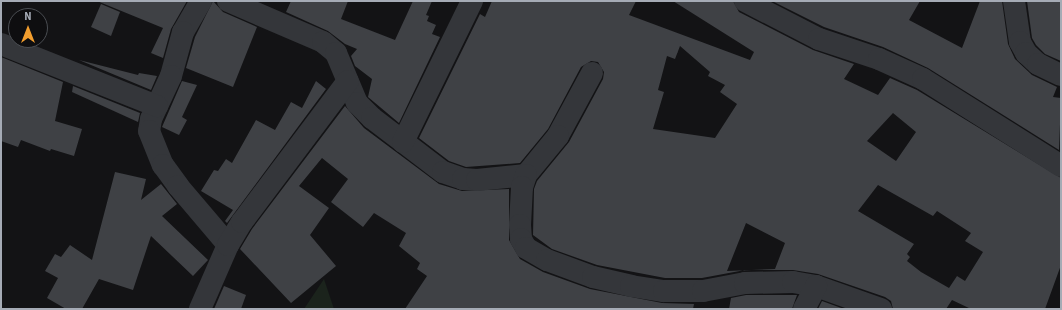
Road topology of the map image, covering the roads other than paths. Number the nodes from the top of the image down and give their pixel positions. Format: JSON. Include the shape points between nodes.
{"nodes":[{"id":1,"x":201,"y":1,"type":"edge"},
{"id":2,"x":228,"y":1,"type":"edge"},
{"id":3,"x":472,"y":1,"type":"edge"},
{"id":4,"x":745,"y":1,"type":"edge"},
{"id":5,"x":1014,"y":1,"type":"edge"},
{"id":6,"x":783,"y":11,"type":"edge"},
{"id":7,"x":1,"y":44,"type":"edge"},
{"id":8,"x":592,"y":73,"type":"dead end"},
{"id":9,"x":1061,"y":75,"type":"edge"},
{"id":10,"x":348,"y":81,"type":"junction"},
{"id":11,"x":157,"y":106,"type":"junction"},
{"id":12,"x":403,"y":142,"type":"junction"},
{"id":13,"x":1061,"y":166,"type":"edge"},
{"id":14,"x":526,"y":175,"type":"junction"},
{"id":15,"x":228,"y":245,"type":"junction"},
{"id":16,"x":816,"y":286,"type":"junction"},
{"id":17,"x":200,"y":309,"type":"edge"},
{"id":18,"x":804,"y":309,"type":"edge"},
{"id":19,"x":880,"y":309,"type":"edge"}],
"edges":[{"from":1,"to":11,"type":"street","via":[[183,32],[171,76]]},
{"from":2,"to":10,"type":"street","via":[[323,42],[336,53]]},
{"from":3,"to":12,"type":"street"},
{"from":4,"to":6,"type":"street"},
{"from":5,"to":9,"type":"street","via":[[1020,42],[1026,53],[1038,64]]},
{"from":6,"to":13,"type":"street","via":[[819,39],[892,64],[923,79]]},
{"from":7,"to":11,"type":"street"},
{"from":8,"to":14,"type":"street","via":[[558,136]]},
{"from":10,"to":12,"type":"street","via":[[357,103]]},
{"from":10,"to":15,"type":"street"},
{"from":11,"to":15,"type":"street","via":[[149,131],[151,142],[178,186]]},
{"from":12,"to":14,"type":"street","via":[[443,172],[463,179]]},
{"from":14,"to":16,"type":"street","via":[[522,187],[521,239],[526,248],[547,260],[593,277],[664,291],[703,291],[766,281]]},
{"from":15,"to":17,"type":"street"},
{"from":16,"to":18,"type":"street"},
{"from":16,"to":19,"type":"street"}]}
